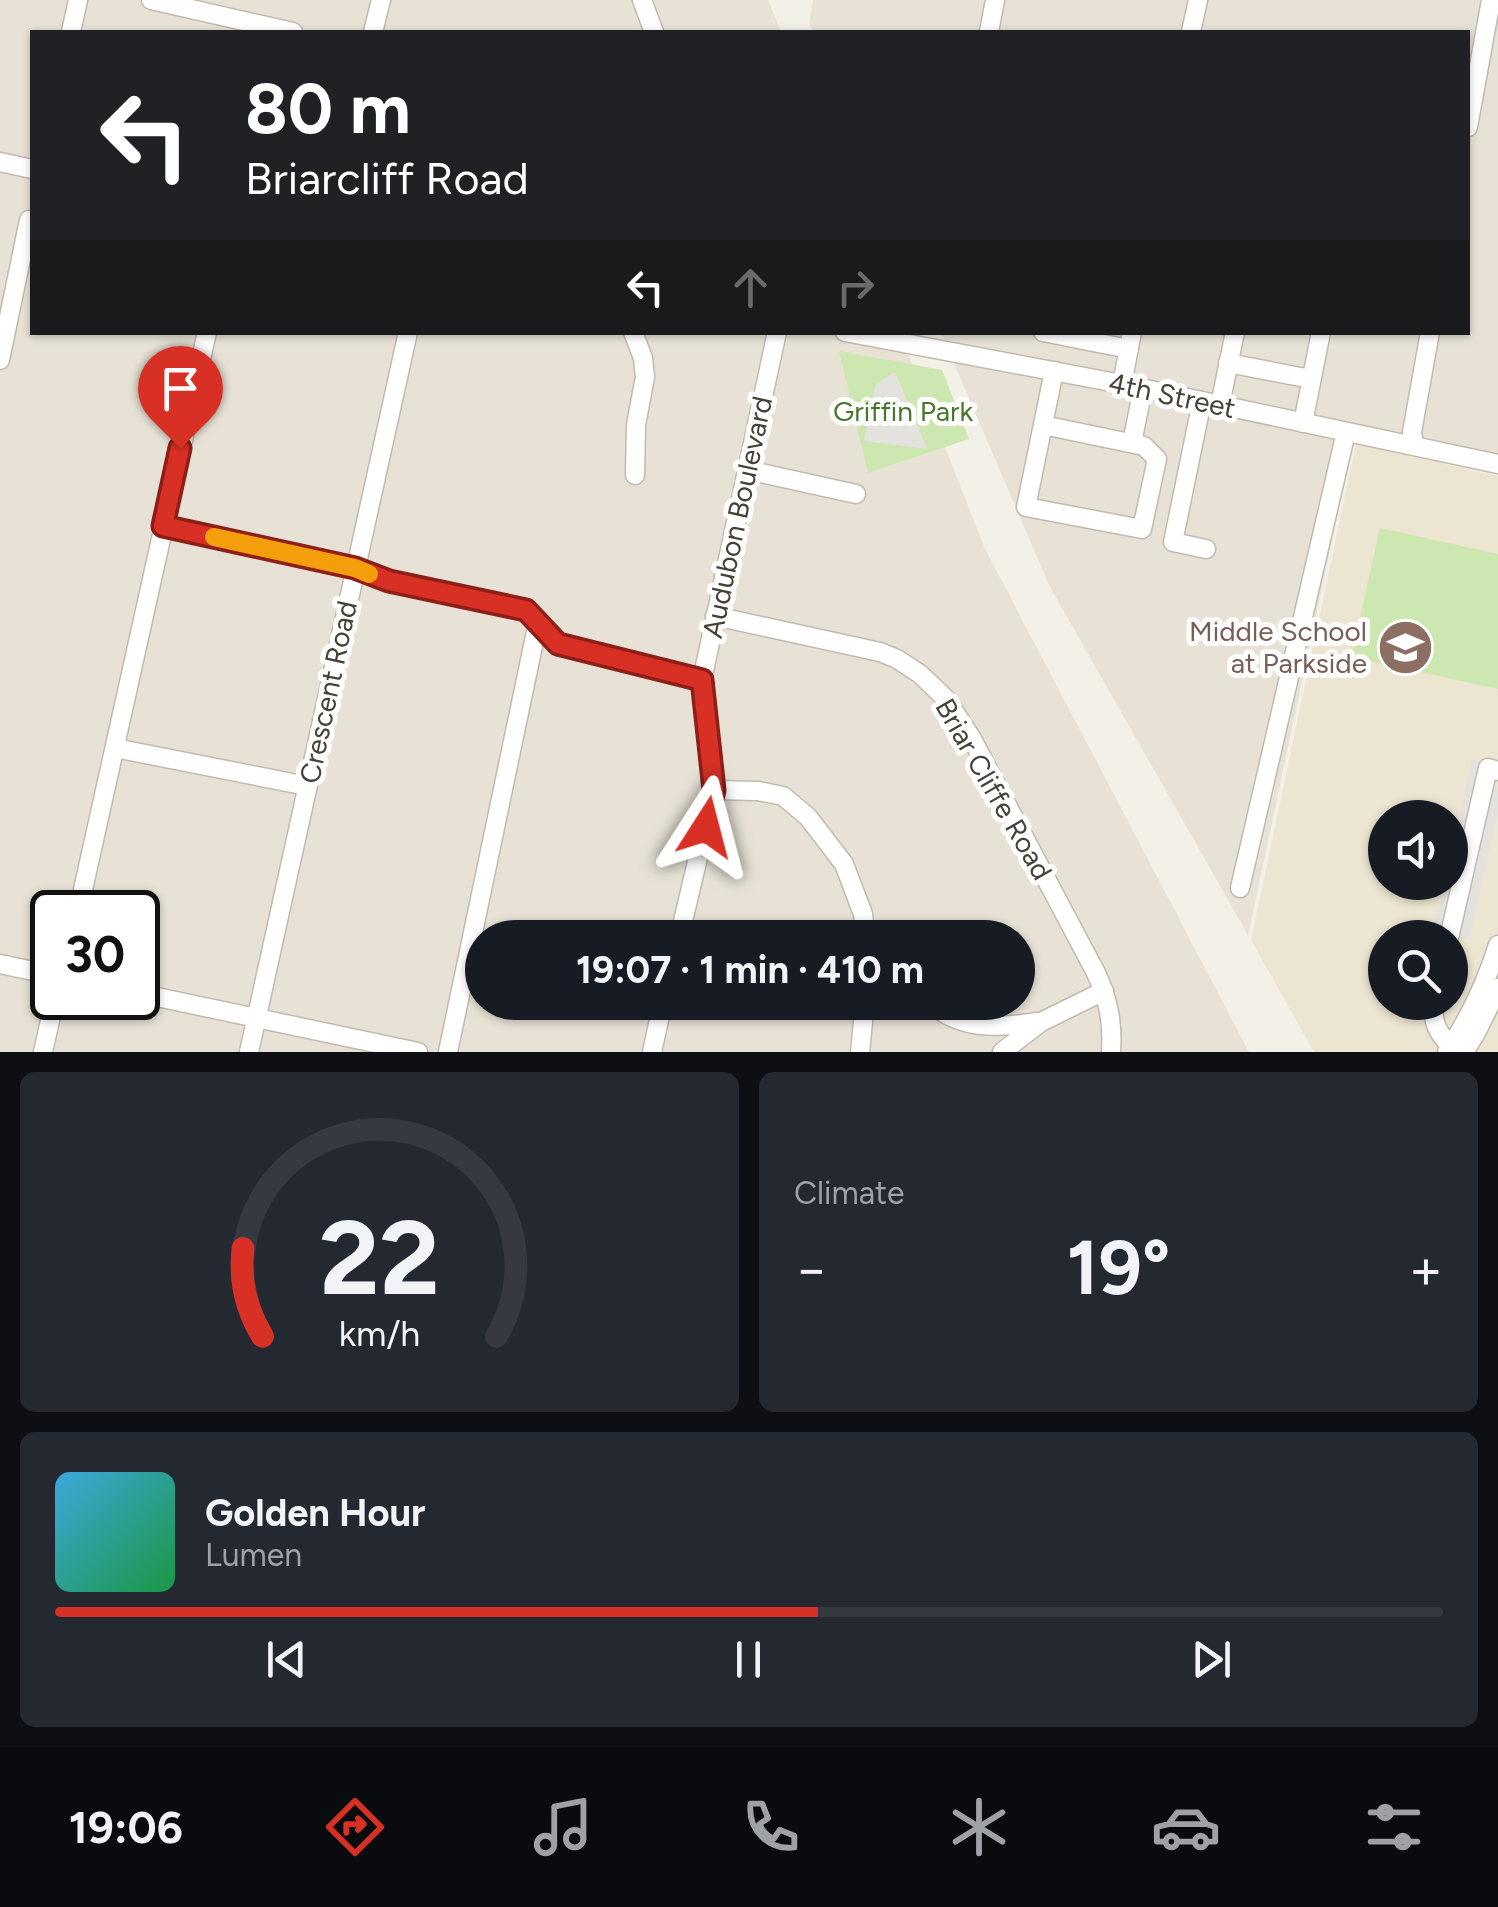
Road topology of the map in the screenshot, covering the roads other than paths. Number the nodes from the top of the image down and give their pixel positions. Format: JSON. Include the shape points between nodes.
{"nodes":[{"id":1,"x":78,"y":0,"type":"edge"},
{"id":2,"x":152,"y":0,"type":"edge"},
{"id":3,"x":380,"y":0,"type":"edge"},
{"id":4,"x":642,"y":0,"type":"edge"},
{"id":5,"x":996,"y":0,"type":"edge"},
{"id":6,"x":1198,"y":0,"type":"edge"},
{"id":7,"x":1491,"y":0,"type":"edge"},
{"id":8,"x":71,"y":30,"type":"edge"},
{"id":9,"x":284,"y":30,"type":"edge"},
{"id":10,"x":373,"y":30,"type":"edge"},
{"id":11,"x":653,"y":30,"type":"edge"},
{"id":12,"x":989,"y":30,"type":"edge"},
{"id":13,"x":1191,"y":30,"type":"edge"},
{"id":14,"x":1470,"y":116,"type":"edge"},
{"id":15,"x":0,"y":162,"type":"edge"},
{"id":16,"x":30,"y":169,"type":"edge"},
{"id":17,"x":29,"y":220,"type":"dead end"},
{"id":18,"x":206,"y":335,"type":"edge"},
{"id":19,"x":407,"y":335,"type":"edge"},
{"id":20,"x":634,"y":335,"type":"edge"},
{"id":21,"x":776,"y":335,"type":"edge"},
{"id":22,"x":877,"y":335,"type":"edge"},
{"id":23,"x":1233,"y":335,"type":"edge"},
{"id":24,"x":1320,"y":335,"type":"edge"},
{"id":25,"x":1429,"y":335,"type":"edge"},
{"id":26,"x":930,"y":340,"type":"edge"},
{"id":27,"x":1130,"y":341,"type":"edge"},
{"id":28,"x":1037,"y":346,"type":"edge"},
{"id":29,"x":0,"y":360,"type":"edge"},
{"id":30,"x":1228,"y":364,"type":"junction"},
{"id":31,"x":1054,"y":371,"type":"junction"},
{"id":32,"x":1312,"y":379,"type":"junction"},
{"id":33,"x":1122,"y":384,"type":"junction"},
{"id":34,"x":1143,"y":388,"type":"junction"},
{"id":35,"x":1211,"y":403,"type":"junction"},
{"id":36,"x":1303,"y":422,"type":"junction"},
{"id":37,"x":1043,"y":425,"type":"junction"},
{"id":38,"x":1346,"y":432,"type":"junction"},
{"id":39,"x":1132,"y":443,"type":"junction"},
{"id":40,"x":1414,"y":445,"type":"junction"},
{"id":41,"x":1498,"y":464,"type":"edge"},
{"id":42,"x":747,"y":470,"type":"junction"},
{"id":43,"x":635,"y":475,"type":"dead end"},
{"id":44,"x":856,"y":494,"type":"dead end"},
{"id":45,"x":163,"y":526,"type":"junction"},
{"id":46,"x":1206,"y":549,"type":"dead end"},
{"id":47,"x":355,"y":568,"type":"junction"},
{"id":48,"x":715,"y":616,"type":"junction"},
{"id":49,"x":538,"y":622,"type":"junction"},
{"id":50,"x":702,"y":680,"type":"junction"},
{"id":51,"x":115,"y":748,"type":"junction"},
{"id":52,"x":1498,"y":771,"type":"edge"},
{"id":53,"x":308,"y":786,"type":"junction"},
{"id":54,"x":714,"y":790,"type":"junction"},
{"id":55,"x":1240,"y":888,"type":"dead end"},
{"id":56,"x":83,"y":890,"type":"edge"},
{"id":57,"x":683,"y":920,"type":"edge"},
{"id":58,"x":864,"y":920,"type":"edge"},
{"id":59,"x":1453,"y":920,"type":"edge"},
{"id":60,"x":1498,"y":944,"type":"edge"},
{"id":61,"x":0,"y":964,"type":"edge"},
{"id":62,"x":30,"y":970,"type":"edge"},
{"id":63,"x":1498,"y":988,"type":"edge"},
{"id":64,"x":1104,"y":991,"type":"junction"},
{"id":65,"x":160,"y":998,"type":"edge"},
{"id":66,"x":255,"y":1019,"type":"junction"},
{"id":67,"x":50,"y":1020,"type":"edge"},
{"id":68,"x":660,"y":1020,"type":"edge"},
{"id":69,"x":863,"y":1020,"type":"edge"},
{"id":70,"x":957,"y":1020,"type":"edge"},
{"id":71,"x":1434,"y":1020,"type":"edge"},
{"id":72,"x":1040,"y":1022,"type":"junction"},
{"id":73,"x":1454,"y":1050,"type":"edge"},
{"id":74,"x":43,"y":1052,"type":"edge"},
{"id":75,"x":249,"y":1052,"type":"edge"},
{"id":76,"x":418,"y":1052,"type":"edge"},
{"id":77,"x":448,"y":1052,"type":"edge"},
{"id":78,"x":652,"y":1052,"type":"edge"},
{"id":79,"x":860,"y":1052,"type":"edge"},
{"id":80,"x":1002,"y":1052,"type":"edge"},
{"id":81,"x":1111,"y":1052,"type":"edge"}],
"edges":[{"from":1,"to":8,"type":"street"},
{"from":2,"to":9,"type":"street"},
{"from":3,"to":10,"type":"street"},
{"from":4,"to":11,"type":"street"},
{"from":5,"to":12,"type":"street"},
{"from":6,"to":13,"type":"street"},
{"from":7,"to":14,"type":"street"},
{"from":15,"to":16,"type":"street"},
{"from":17,"to":29,"type":"street"},
{"from":18,"to":45,"type":"street"},
{"from":19,"to":47,"type":"street","name":"Crescent Road"},
{"from":20,"to":43,"type":"street","via":[[645,377]]},
{"from":21,"to":42,"type":"street","name":"Audubon Boulevard"},
{"from":22,"to":26,"type":"street","name":"4th Street"},
{"from":23,"to":30,"type":"street"},
{"from":24,"to":32,"type":"street"},
{"from":25,"to":40,"type":"street"},
{"from":26,"to":28,"type":"street","name":"4th Street"},
{"from":27,"to":28,"type":"street"},
{"from":27,"to":33,"type":"street"},
{"from":28,"to":31,"type":"street","name":"4th Street"},
{"from":30,"to":32,"type":"street"},
{"from":30,"to":35,"type":"street"},
{"from":31,"to":33,"type":"street","name":"4th Street"},
{"from":31,"to":37,"type":"street"},
{"from":32,"to":36,"type":"street"},
{"from":33,"to":34,"type":"street","name":"4th Street"},
{"from":34,"to":35,"type":"street","name":"4th Street"},
{"from":34,"to":39,"type":"street"},
{"from":35,"to":36,"type":"street","name":"4th Street"},
{"from":35,"to":46,"type":"street","via":[[1172,542]]},
{"from":36,"to":38,"type":"street","name":"4th Street"},
{"from":37,"to":39,"type":"street"},
{"from":37,"to":39,"type":"street","via":[[1026,508],[1142,529],[1157,459]]},
{"from":38,"to":40,"type":"street","name":"4th Street"},
{"from":38,"to":55,"type":"street"},
{"from":40,"to":41,"type":"street","name":"4th Street"},
{"from":42,"to":44,"type":"street"},
{"from":42,"to":48,"type":"street","name":"Audubon Boulevard"},
{"from":45,"to":47,"type":"street"},
{"from":45,"to":51,"type":"street"},
{"from":47,"to":49,"type":"street","via":[[526,610]]},
{"from":47,"to":53,"type":"street","name":"Crescent Road"},
{"from":48,"to":50,"type":"street","name":"Audubon Boulevard"},
{"from":48,"to":64,"type":"street","name":"Briar Cliffe Road","via":[[880,652],[935,687],[972,739]]},
{"from":49,"to":50,"type":"street","via":[[558,644]]},
{"from":49,"to":77,"type":"street"},
{"from":50,"to":54,"type":"street","name":"Audubon Boulevard"},
{"from":51,"to":53,"type":"street"},
{"from":51,"to":56,"type":"street"},
{"from":52,"to":59,"type":"street","via":[[1488,768]]},
{"from":53,"to":66,"type":"street","name":"Crescent Road"},
{"from":54,"to":57,"type":"street","name":"Audubon Boulevard"},
{"from":54,"to":58,"type":"street","via":[[784,796],[844,864]]},
{"from":60,"to":73,"type":"street"},
{"from":61,"to":62,"type":"street"},
{"from":63,"to":73,"type":"street","via":[[1476,1033]]},
{"from":64,"to":72,"type":"street"},
{"from":64,"to":81,"type":"street","name":"Briar Cliffe Road"},
{"from":65,"to":66,"type":"street"},
{"from":66,"to":75,"type":"street","name":"Crescent Road"},
{"from":66,"to":76,"type":"street"},
{"from":67,"to":74,"type":"street"},
{"from":68,"to":78,"type":"street"},
{"from":69,"to":79,"type":"street"},
{"from":70,"to":72,"type":"street","via":[[984,1027]]},
{"from":71,"to":73,"type":"street"},
{"from":72,"to":80,"type":"street"}]}
